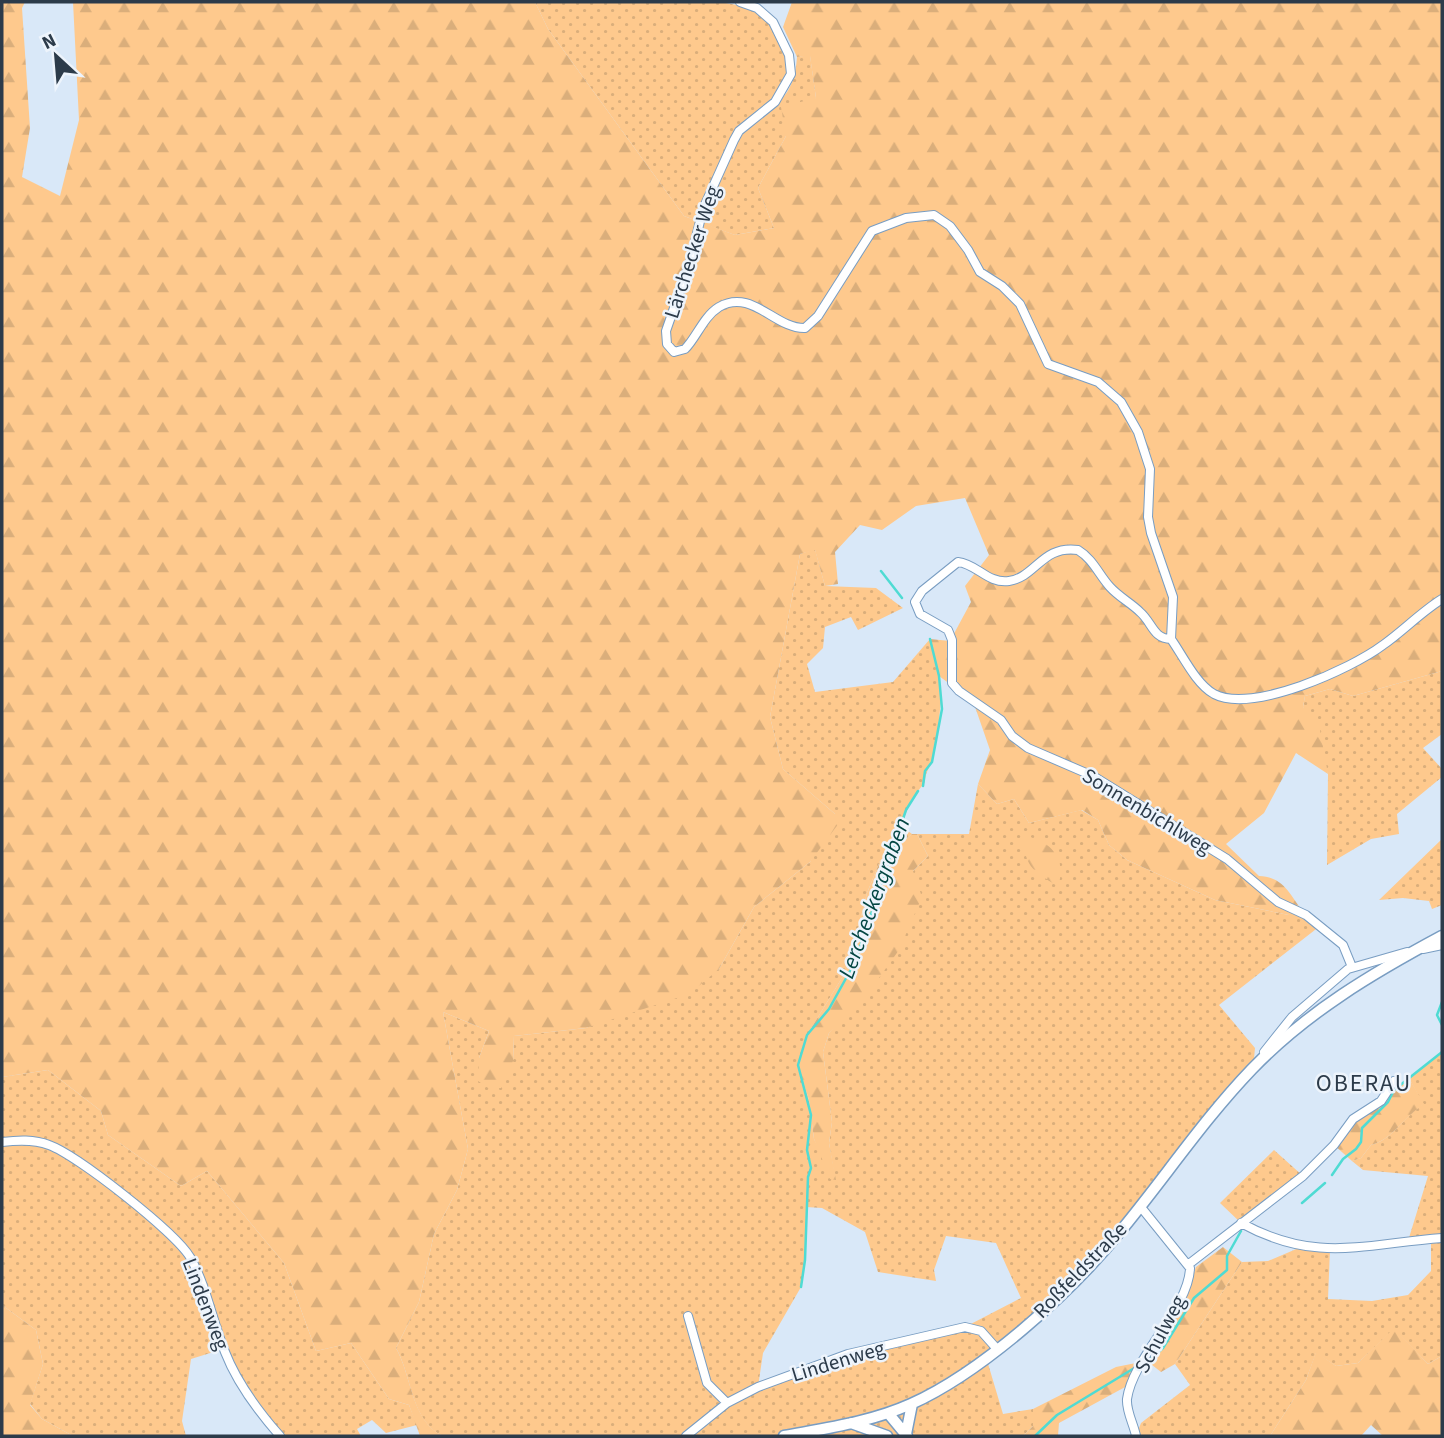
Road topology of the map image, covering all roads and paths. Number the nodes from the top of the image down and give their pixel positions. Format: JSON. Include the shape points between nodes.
{"nodes":[{"id":1,"x":740,"y":2,"type":"edge"},
{"id":2,"x":1442,"y":599,"type":"edge"},
{"id":3,"x":1171,"y":639,"type":"junction"},
{"id":4,"x":1442,"y":936,"type":"edge"},
{"id":5,"x":1442,"y":945,"type":"edge"},
{"id":6,"x":1417,"y":950,"type":"junction"},
{"id":7,"x":1352,"y":967,"type":"junction"},
{"id":8,"x":1253,"y":1069,"type":"junction"},
{"id":9,"x":1394,"y":1081,"type":"dead end"},
{"id":10,"x":2,"y":1142,"type":"edge"},
{"id":11,"x":1140,"y":1206,"type":"junction"},
{"id":12,"x":1241,"y":1223,"type":"junction"},
{"id":13,"x":1442,"y":1238,"type":"edge"},
{"id":14,"x":1189,"y":1264,"type":"junction"},
{"id":15,"x":688,"y":1316,"type":"dead end"},
{"id":16,"x":997,"y":1349,"type":"junction"},
{"id":17,"x":727,"y":1404,"type":"junction"},
{"id":18,"x":912,"y":1404,"type":"junction"},
{"id":19,"x":888,"y":1413,"type":"junction"},
{"id":20,"x":851,"y":1423,"type":"junction"},
{"id":21,"x":906,"y":1435,"type":"edge"},
{"id":22,"x":280,"y":1436,"type":"edge"},
{"id":23,"x":686,"y":1436,"type":"edge"},
{"id":24,"x":783,"y":1436,"type":"edge"},
{"id":25,"x":888,"y":1436,"type":"edge"},
{"id":26,"x":1136,"y":1436,"type":"edge"}],
"edges":[{"from":1,"to":3,"type":"street","name":"Lärchecker Weg","via":[[757,8],[773,22],[789,55],[791,74],[775,102],[739,131],[710,190],[666,331],[669,348],[674,352],[685,349],[710,314],[730,303],[755,306],[793,327],[805,328],[818,316],[872,231],[918,216],[943,219],[980,272],[1020,304],[1048,364],[1098,382],[1131,418],[1150,469],[1148,517],[1173,597]]},
{"from":2,"to":3,"type":"street","name":"Sonnenbichlweg","via":[[1384,645],[1347,666],[1292,688],[1249,697],[1216,695],[1206,688]]},
{"from":3,"to":7,"type":"street","name":"Sonnenbichlweg","via":[[1155,633],[1078,551],[1046,556],[1018,579],[1005,582],[958,562],[915,602],[920,614],[948,630],[952,682],[1001,720],[1020,742],[1093,776],[1227,859],[1278,902],[1306,915],[1343,946]]},
{"from":4,"to":6,"type":"main road","name":"Roßfeldstraße"},
{"from":5,"to":6,"type":"street"},
{"from":6,"to":7,"type":"street","name":"Roßfeldstraße"},
{"from":6,"to":8,"type":"main road","name":"Roßfeldstraße","via":[[1345,992]]},
{"from":7,"to":8,"type":"street","name":"Roßfeldstraße","via":[[1292,1017]]},
{"from":8,"to":11,"type":"main road","name":"Roßfeldstraße"},
{"from":9,"to":12,"type":"street","via":[[1381,1101],[1353,1119],[1303,1176]]},
{"from":10,"to":22,"type":"street","name":"Lindenweg","via":[[37,1141],[64,1152],[172,1234],[199,1274],[234,1371]]},
{"from":11,"to":14,"type":"street"},
{"from":11,"to":16,"type":"main road","name":"Roßfeldstraße","via":[[1058,1295]]},
{"from":12,"to":13,"type":"street","via":[[1290,1245],[1322,1249]]},
{"from":12,"to":14,"type":"street"},
{"from":14,"to":26,"type":"street","name":"Schulweg","via":[[1183,1293],[1127,1398]]},
{"from":15,"to":17,"type":"street","via":[[708,1383]]},
{"from":16,"to":17,"type":"street","name":"Lindenweg","via":[[981,1331],[965,1327],[848,1354],[758,1387]]},
{"from":16,"to":18,"type":"main road","name":"Roßfeldstraße"},
{"from":17,"to":23,"type":"street","name":"Lindenweg"},
{"from":18,"to":19,"type":"main road","name":"Roßfeldstraße"},
{"from":18,"to":21,"type":"main road"},
{"from":19,"to":20,"type":"main road","name":"Roßfeldstraße"},
{"from":19,"to":21,"type":"main road"},
{"from":19,"to":25,"type":"main road"},
{"from":20,"to":24,"type":"main road","name":"Roßfeldstraße"},
{"from":20,"to":25,"type":"main road"}]}
